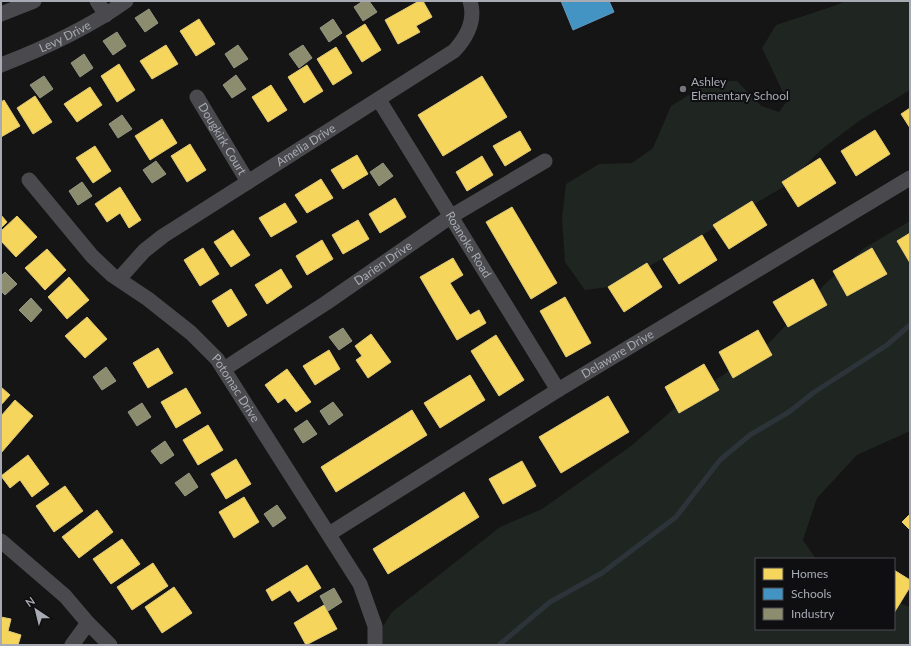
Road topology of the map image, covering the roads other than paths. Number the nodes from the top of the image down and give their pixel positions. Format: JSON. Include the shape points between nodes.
{"nodes":[{"id":1,"x":34,"y":1,"type":"edge"},
{"id":2,"x":97,"y":1,"type":"edge"},
{"id":3,"x":126,"y":1,"type":"edge"},
{"id":4,"x":470,"y":1,"type":"edge"},
{"id":5,"x":1,"y":14,"type":"edge"},
{"id":6,"x":106,"y":15,"type":"junction"},
{"id":7,"x":1,"y":65,"type":"edge"},
{"id":8,"x":197,"y":97,"type":"dead end"},
{"id":9,"x":379,"y":100,"type":"junction"},
{"id":10,"x":544,"y":161,"type":"dead end"},
{"id":11,"x":910,"y":178,"type":"edge"},
{"id":12,"x":29,"y":180,"type":"dead end"},
{"id":13,"x":248,"y":182,"type":"junction"},
{"id":14,"x":450,"y":217,"type":"junction"},
{"id":15,"x":119,"y":279,"type":"junction"},
{"id":16,"x":224,"y":369,"type":"junction"},
{"id":17,"x":558,"y":390,"type":"junction"},
{"id":18,"x":328,"y":534,"type":"junction"},
{"id":19,"x":1,"y":541,"type":"edge"},
{"id":20,"x":88,"y":623,"type":"junction"},
{"id":21,"x":72,"y":645,"type":"edge"},
{"id":22,"x":110,"y":645,"type":"edge"},
{"id":23,"x":375,"y":645,"type":"edge"}],
"edges":[{"from":1,"to":5,"type":"street"},
{"from":2,"to":6,"type":"street"},
{"from":3,"to":6,"type":"street","name":"Levy Drive"},
{"from":4,"to":9,"type":"street","name":"Amelia Drive","via":[[471,23],[463,42],[454,51]]},
{"from":6,"to":7,"type":"street","name":"Levy Drive","via":[[49,46]]},
{"from":8,"to":13,"type":"street","name":"Dougkirk Court"},
{"from":9,"to":13,"type":"street","name":"Amelia Drive"},
{"from":9,"to":14,"type":"street","name":"Roanoke Road"},
{"from":10,"to":14,"type":"street","name":"Darien Drive"},
{"from":11,"to":17,"type":"street","name":"Delaware Drive"},
{"from":12,"to":15,"type":"street","name":"Potomac Drive","via":[[92,256]]},
{"from":13,"to":15,"type":"street","name":"Amelia Drive","via":[[163,236],[144,251]]},
{"from":14,"to":16,"type":"street","name":"Darien Drive","via":[[326,303]]},
{"from":14,"to":17,"type":"street","name":"Roanoke Road"},
{"from":15,"to":16,"type":"street","name":"Potomac Drive","via":[[191,333]]},
{"from":16,"to":18,"type":"street","name":"Potomac Drive"},
{"from":17,"to":18,"type":"street","name":"Delaware Drive"},
{"from":18,"to":23,"type":"street","name":"Potomac Drive","via":[[360,584],[375,626]]},
{"from":19,"to":20,"type":"street","via":[[64,596]]},
{"from":20,"to":21,"type":"street"},
{"from":20,"to":22,"type":"street"}]}
